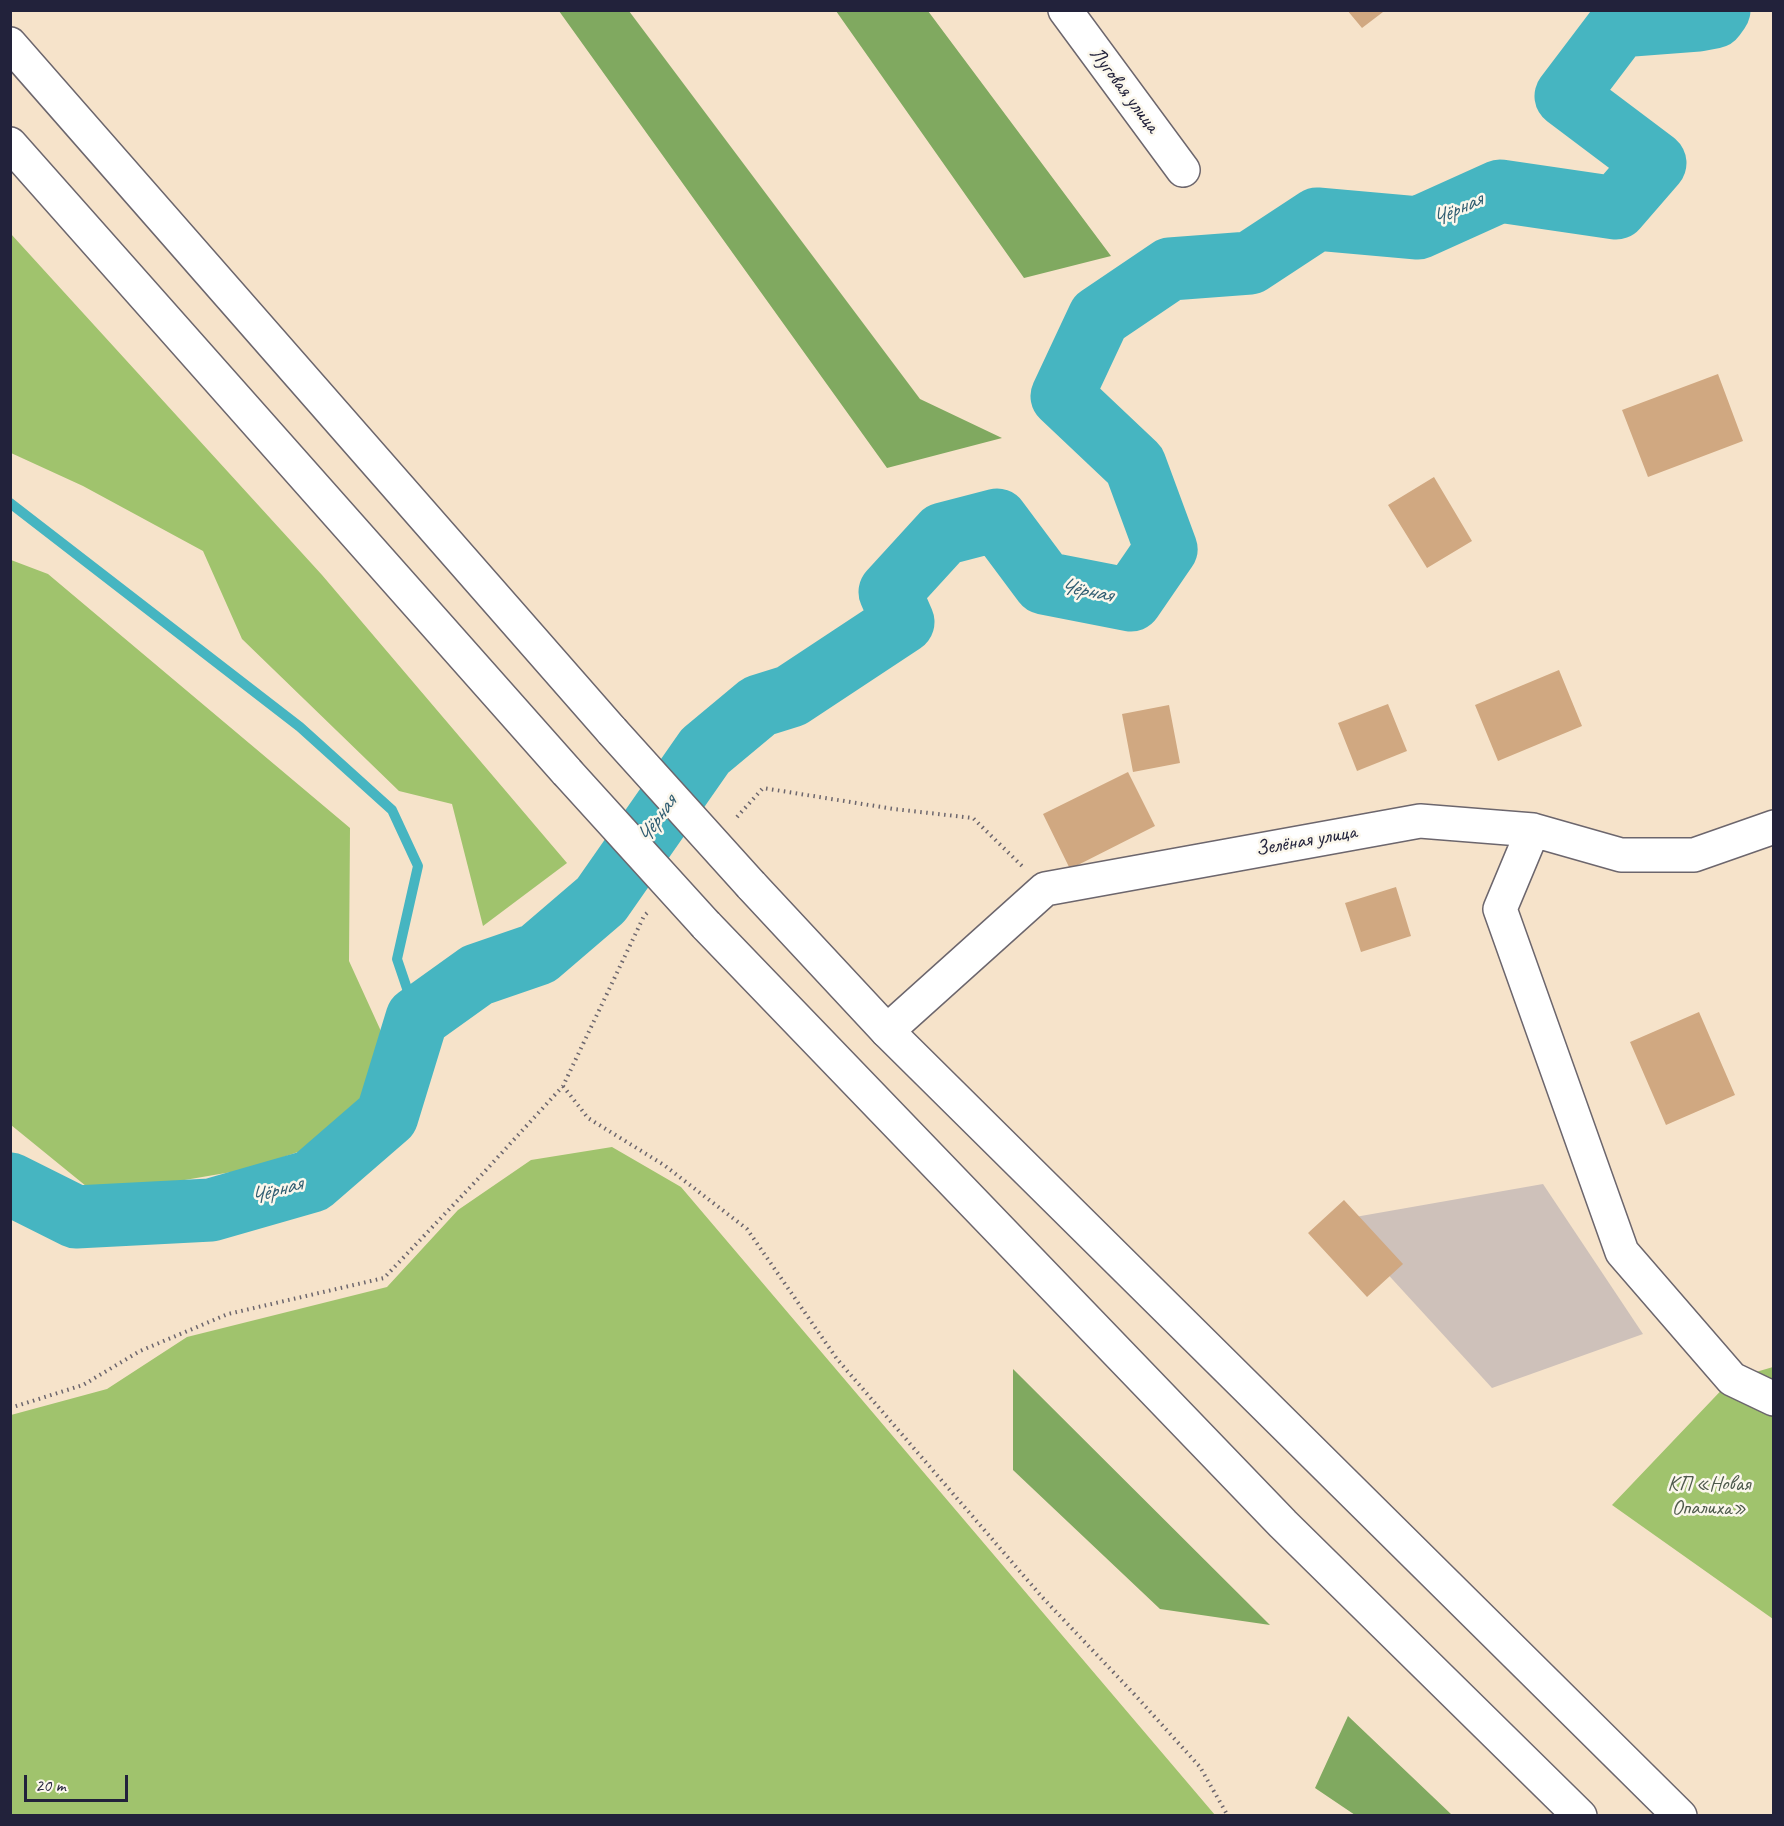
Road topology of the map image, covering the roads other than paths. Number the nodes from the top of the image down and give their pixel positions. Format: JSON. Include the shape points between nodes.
{"nodes":[{"id":1,"x":1065,"y":10,"type":"edge"},
{"id":2,"x":10,"y":44,"type":"edge"},
{"id":3,"x":10,"y":144,"type":"edge"},
{"id":4,"x":1183,"y":170,"type":"dead end"},
{"id":5,"x":1773,"y":827,"type":"edge"},
{"id":6,"x":1533,"y":830,"type":"junction"},
{"id":7,"x":887,"y":1031,"type":"junction"},
{"id":8,"x":1773,"y":1399,"type":"edge"},
{"id":9,"x":1580,"y":1815,"type":"edge"},
{"id":10,"x":1680,"y":1815,"type":"edge"}],
"edges":[{"from":1,"to":4,"type":"main road","name":"Луговая улица"},
{"from":2,"to":7,"type":"main road","bridge":true,"via":[[612,731]]},
{"from":3,"to":9,"type":"main road","bridge":true,"via":[[706,925],[1274,1516]]},
{"from":5,"to":6,"type":"main road","name":"Зелёная улица","via":[[1694,855],[1621,855]]},
{"from":6,"to":7,"type":"main road","name":"Зелёная улица","via":[[1420,821],[1045,889]]},
{"from":6,"to":8,"type":"main road","via":[[1500,909],[1622,1252],[1732,1379]]},
{"from":7,"to":10,"type":"main road"}]}
